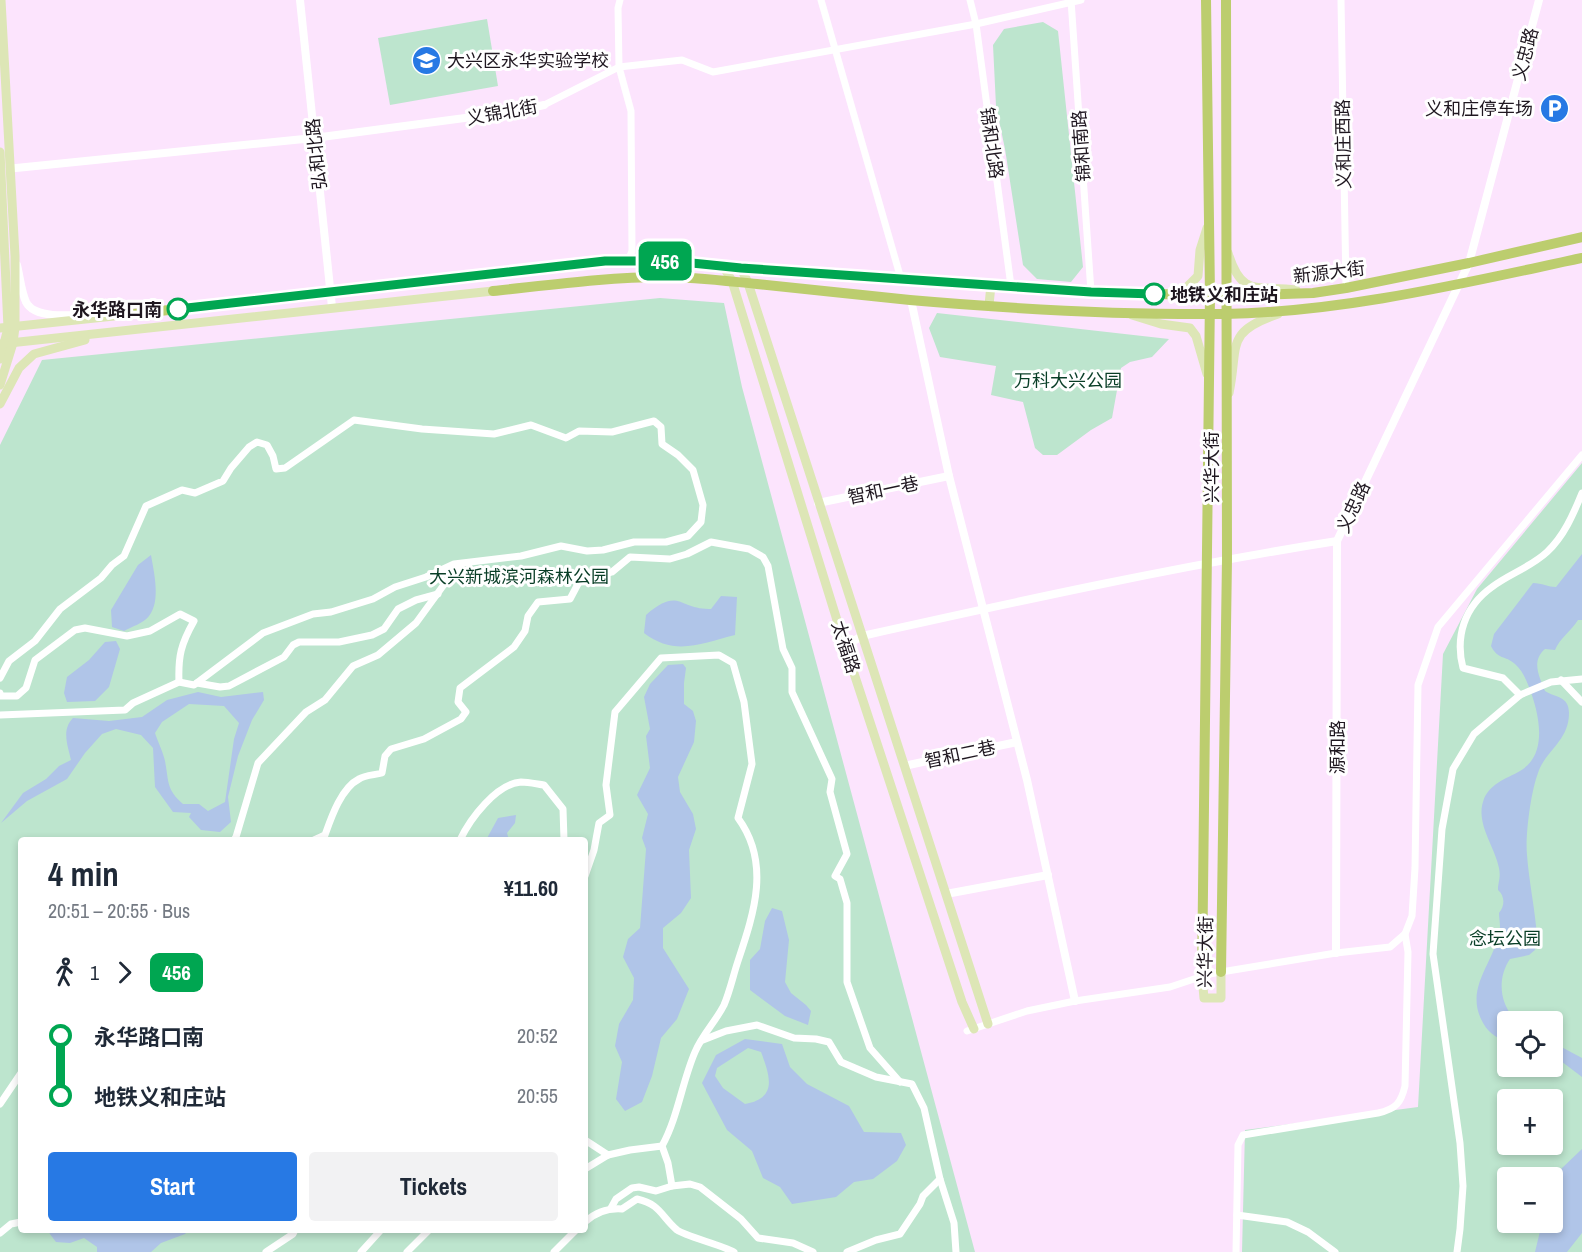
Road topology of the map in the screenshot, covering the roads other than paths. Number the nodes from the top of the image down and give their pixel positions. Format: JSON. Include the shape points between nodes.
{"nodes":[{"id":1,"x":1,"y":0,"type":"edge"},
{"id":2,"x":300,"y":0,"type":"edge"},
{"id":3,"x":620,"y":0,"type":"edge"},
{"id":4,"x":821,"y":0,"type":"edge"},
{"id":5,"x":970,"y":0,"type":"edge"},
{"id":6,"x":1081,"y":0,"type":"edge"},
{"id":7,"x":1206,"y":0,"type":"edge"},
{"id":8,"x":1226,"y":0,"type":"edge"},
{"id":9,"x":1341,"y":0,"type":"edge"},
{"id":10,"x":1539,"y":0,"type":"edge"},
{"id":11,"x":1072,"y":1,"type":"edge"},
{"id":12,"x":976,"y":24,"type":"junction"},
{"id":13,"x":836,"y":50,"type":"junction"},
{"id":14,"x":619,"y":67,"type":"junction"},
{"id":15,"x":544,"y":105,"type":"joint"},
{"id":16,"x":314,"y":138,"type":"junction"},
{"id":17,"x":0,"y":152,"type":"edge"},
{"id":18,"x":16,"y":168,"type":"dead end"},
{"id":19,"x":1209,"y":220,"type":"junction"},
{"id":20,"x":1582,"y":237,"type":"edge"},
{"id":21,"x":2,"y":242,"type":"edge"},
{"id":22,"x":1226,"y":246,"type":"junction"},
{"id":23,"x":15,"y":256,"type":"junction"},
{"id":24,"x":1582,"y":258,"type":"edge"},
{"id":25,"x":628,"y":261,"type":"junction"},
{"id":26,"x":1469,"y":263,"type":"junction"},
{"id":27,"x":722,"y":264,"type":"junction"},
{"id":28,"x":0,"y":267,"type":"edge"},
{"id":29,"x":741,"y":268,"type":"junction"},
{"id":30,"x":901,"y":279,"type":"junction"},
{"id":31,"x":732,"y":281,"type":"junction"},
{"id":32,"x":748,"y":283,"type":"junction"},
{"id":33,"x":1460,"y":284,"type":"junction"},
{"id":34,"x":992,"y":285,"type":"junction"},
{"id":35,"x":1011,"y":286,"type":"junction"},
{"id":36,"x":1346,"y":288,"type":"junction"},
{"id":37,"x":494,"y":291,"type":"joint"},
{"id":38,"x":330,"y":292,"type":"junction"},
{"id":39,"x":1091,"y":292,"type":"junction"},
{"id":40,"x":1313,"y":293,"type":"junction"},
{"id":41,"x":1147,"y":294,"type":"junction"},
{"id":42,"x":1210,"y":295,"type":"junction"},
{"id":43,"x":1226,"y":296,"type":"junction"},
{"id":44,"x":911,"y":300,"type":"junction"},
{"id":45,"x":989,"y":305,"type":"junction"},
{"id":46,"x":332,"y":307,"type":"junction"},
{"id":47,"x":1289,"y":310,"type":"junction"},
{"id":48,"x":1121,"y":312,"type":"junction"},
{"id":49,"x":133,"y":314,"type":"junction"},
{"id":50,"x":1209,"y":314,"type":"junction"},
{"id":51,"x":1227,"y":314,"type":"junction"},
{"id":52,"x":8,"y":328,"type":"edge"},
{"id":53,"x":104,"y":334,"type":"junction"},
{"id":54,"x":6,"y":344,"type":"edge"},
{"id":55,"x":0,"y":359,"type":"edge"},
{"id":56,"x":1208,"y":380,"type":"junction"},
{"id":57,"x":0,"y":385,"type":"edge"},
{"id":58,"x":2,"y":401,"type":"edge"},
{"id":59,"x":1227,"y":404,"type":"junction"},
{"id":60,"x":0,"y":409,"type":"edge"},
{"id":61,"x":1582,"y":455,"type":"edge"},
{"id":62,"x":949,"y":476,"type":"junction"},
{"id":63,"x":1582,"y":493,"type":"edge"},
{"id":64,"x":818,"y":503,"type":"junction"},
{"id":65,"x":1337,"y":541,"type":"junction"},
{"id":66,"x":1227,"y":559,"type":"junction"},
{"id":67,"x":459,"y":564,"type":"junction"},
{"id":68,"x":1206,"y":564,"type":"junction"},
{"id":69,"x":438,"y":594,"type":"junction"},
{"id":70,"x":982,"y":609,"type":"junction"},
{"id":71,"x":862,"y":636,"type":"junction"},
{"id":72,"x":845,"y":646,"type":"junction"},
{"id":73,"x":0,"y":678,"type":"edge"},
{"id":74,"x":1582,"y":679,"type":"edge"},
{"id":75,"x":1561,"y":680,"type":"junction"},
{"id":76,"x":179,"y":682,"type":"junction"},
{"id":77,"x":197,"y":683,"type":"junction"},
{"id":78,"x":1520,"y":695,"type":"junction"},
{"id":79,"x":0,"y":696,"type":"edge"},
{"id":80,"x":1582,"y":702,"type":"edge"},
{"id":81,"x":0,"y":715,"type":"edge"},
{"id":82,"x":1017,"y":742,"type":"junction"},
{"id":83,"x":904,"y":766,"type":"junction"},
{"id":84,"x":236,"y":837,"type":"edge"},
{"id":85,"x":321,"y":837,"type":"edge"},
{"id":86,"x":461,"y":837,"type":"edge"},
{"id":87,"x":564,"y":837,"type":"edge"},
{"id":88,"x":588,"y":867,"type":"edge"},
{"id":89,"x":1048,"y":875,"type":"junction"},
{"id":90,"x":946,"y":894,"type":"junction"},
{"id":91,"x":1405,"y":934,"type":"junction"},
{"id":92,"x":1336,"y":953,"type":"junction"},
{"id":93,"x":1221,"y":972,"type":"junction"},
{"id":94,"x":1202,"y":976,"type":"junction"},
{"id":95,"x":1075,"y":1001,"type":"junction"},
{"id":96,"x":988,"y":1024,"type":"junction"},
{"id":97,"x":971,"y":1030,"type":"joint"},
{"id":98,"x":703,"y":1040,"type":"junction"},
{"id":99,"x":18,"y":1077,"type":"edge"},
{"id":100,"x":900,"y":1083,"type":"junction"},
{"id":101,"x":0,"y":1104,"type":"edge"},
{"id":102,"x":588,"y":1142,"type":"edge"},
{"id":103,"x":662,"y":1146,"type":"junction"},
{"id":104,"x":608,"y":1155,"type":"junction"},
{"id":105,"x":588,"y":1167,"type":"edge"},
{"id":106,"x":940,"y":1179,"type":"junction"},
{"id":107,"x":672,"y":1186,"type":"junction"},
{"id":108,"x":611,"y":1208,"type":"junction"},
{"id":109,"x":1237,"y":1215,"type":"junction"},
{"id":110,"x":588,"y":1220,"type":"edge"},
{"id":111,"x":18,"y":1223,"type":"edge"},
{"id":112,"x":0,"y":1233,"type":"edge"},
{"id":113,"x":294,"y":1233,"type":"edge"},
{"id":114,"x":378,"y":1233,"type":"edge"},
{"id":115,"x":426,"y":1233,"type":"edge"},
{"id":116,"x":573,"y":1233,"type":"edge"},
{"id":117,"x":266,"y":1252,"type":"edge"},
{"id":118,"x":361,"y":1252,"type":"edge"},
{"id":119,"x":407,"y":1252,"type":"edge"},
{"id":120,"x":554,"y":1252,"type":"edge"},
{"id":121,"x":734,"y":1252,"type":"edge"},
{"id":122,"x":813,"y":1252,"type":"edge"},
{"id":123,"x":847,"y":1252,"type":"edge"},
{"id":124,"x":956,"y":1252,"type":"edge"},
{"id":125,"x":1236,"y":1252,"type":"edge"},
{"id":126,"x":1335,"y":1252,"type":"edge"},
{"id":127,"x":1456,"y":1252,"type":"edge"}],
"edges":[{"from":1,"to":23,"type":"main road"},
{"from":2,"to":16,"type":"street","name":"弘和北路"},
{"from":3,"to":14,"type":"street"},
{"from":4,"to":13,"type":"street"},
{"from":5,"to":12,"type":"street","name":"锦和北路"},
{"from":6,"to":11,"type":"street","name":"义锦北街"},
{"from":7,"to":19,"type":"main road","name":"兴华大街"},
{"from":8,"to":22,"type":"main road","name":"兴华大街"},
{"from":9,"to":36,"type":"street","name":"义和庄西路"},
{"from":10,"to":26,"type":"street","name":"义忠路"},
{"from":11,"to":12,"type":"street","name":"义锦北街"},
{"from":11,"to":39,"type":"street","name":"锦和南路"},
{"from":12,"to":13,"type":"street","name":"义锦北街"},
{"from":12,"to":35,"type":"street","name":"锦和北路"},
{"from":13,"to":14,"type":"street","name":"义锦北街","via":[[713,72],[682,60]]},
{"from":13,"to":30,"type":"street"},
{"from":14,"to":15,"type":"street","name":"义锦北街"},
{"from":14,"to":25,"type":"street","via":[[631,111],[632,250]]},
{"from":15,"to":16,"type":"street","name":"义锦北街"},
{"from":16,"to":18,"type":"street","name":"义锦北街"},
{"from":16,"to":38,"type":"street","name":"弘和北路"},
{"from":17,"to":21,"type":"main road"},
{"from":19,"to":41,"type":"main road","via":[[1200,250],[1198,276],[1192,284],[1184,290]]},
{"from":19,"to":42,"type":"main road","name":"兴华大街"},
{"from":20,"to":26,"type":"main road","name":"新源大街"},
{"from":21,"to":28,"type":"main road"},
{"from":21,"to":52,"type":"main road"},
{"from":22,"to":40,"type":"main road","via":[[1233,269],[1250,287]]},
{"from":22,"to":43,"type":"main road","name":"兴华大街"},
{"from":23,"to":49,"type":"street","via":[[25,300],[35,312]]},
{"from":23,"to":52,"type":"main road"},
{"from":24,"to":33,"type":"main road"},
{"from":25,"to":27,"type":"main road","name":"新源大街"},
{"from":25,"to":38,"type":"main road","name":"新源大街"},
{"from":26,"to":33,"type":"street","name":"义忠路"},
{"from":26,"to":36,"type":"main road","name":"新源大街"},
{"from":27,"to":29,"type":"main road","name":"新源大街"},
{"from":27,"to":31,"type":"main road","name":"太福路"},
{"from":29,"to":30,"type":"main road","name":"新源大街"},
{"from":29,"to":32,"type":"main road","name":"太福路"},
{"from":30,"to":34,"type":"main road","name":"新源大街"},
{"from":31,"to":32,"type":"main road"},
{"from":31,"to":37,"type":"main road","via":[[664,277]]},
{"from":31,"to":72,"type":"main road","name":"太福路"},
{"from":32,"to":44,"type":"main road"},
{"from":32,"to":64,"type":"main road","name":"太福路"},
{"from":33,"to":47,"type":"main road"},
{"from":33,"to":65,"type":"street","name":"义忠路"},
{"from":34,"to":35,"type":"main road","name":"新源大街"},
{"from":34,"to":45,"type":"main road"},
{"from":35,"to":39,"type":"main road","name":"新源大街"},
{"from":36,"to":40,"type":"main road","name":"新源大街"},
{"from":37,"to":46,"type":"main road"},
{"from":38,"to":46,"type":"street","name":"弘和北路"},
{"from":38,"to":49,"type":"main road","name":"新源大街"},
{"from":39,"to":41,"type":"main road","name":"新源大街"},
{"from":40,"to":43,"type":"main road","name":"新源大街"},
{"from":41,"to":42,"type":"main road","name":"新源大街"},
{"from":42,"to":43,"type":"main road","name":"新源大街"},
{"from":42,"to":50,"type":"main road","name":"兴华大街"},
{"from":43,"to":51,"type":"main road","name":"兴华大街"},
{"from":44,"to":45,"type":"main road"},
{"from":44,"to":62,"type":"street"},
{"from":45,"to":48,"type":"main road"},
{"from":46,"to":53,"type":"main road"},
{"from":47,"to":51,"type":"main road"},
{"from":47,"to":59,"type":"main road","via":[[1251,324],[1242,333],[1236,343]]},
{"from":48,"to":50,"type":"main road"},
{"from":48,"to":56,"type":"main road","via":[[1190,328],[1196,336]]},
{"from":49,"to":52,"type":"main road","name":"新源大街"},
{"from":50,"to":51,"type":"main road"},
{"from":50,"to":56,"type":"main road","name":"兴华大街"},
{"from":51,"to":59,"type":"main road","name":"兴华大街"},
{"from":52,"to":54,"type":"main road"},
{"from":53,"to":54,"type":"main road"},
{"from":53,"to":58,"type":"main road","via":[[34,354],[19,368]]},
{"from":54,"to":55,"type":"main road"},
{"from":54,"to":57,"type":"main road"},
{"from":56,"to":68,"type":"main road","name":"兴华大街"},
{"from":58,"to":60,"type":"street"},
{"from":59,"to":66,"type":"main road","name":"兴华大街"},
{"from":61,"to":91,"type":"street","via":[[1438,627],[1418,685],[1414,878],[1412,916]]},
{"from":62,"to":64,"type":"street","name":"智和一巷"},
{"from":62,"to":70,"type":"street"},
{"from":63,"to":78,"type":"street","via":[[1570,523],[1546,553],[1474,603],[1460,634],[1459,652],[1464,668],[1503,678]]},
{"from":64,"to":71,"type":"main road","name":"太福路"},
{"from":65,"to":66,"type":"street","name":"义忠路"},
{"from":65,"to":92,"type":"street","name":"源和路"},
{"from":66,"to":68,"type":"street","name":"义忠路"},
{"from":66,"to":93,"type":"main road","name":"兴华大街"},
{"from":67,"to":69,"type":"street"},
{"from":67,"to":73,"type":"street","via":[[561,546],[603,550],[688,536],[701,522],[703,505],[693,470],[662,444],[661,427],[654,421],[612,432],[579,431],[566,438],[531,425],[494,434],[354,420],[285,468],[276,469],[267,445],[257,442],[223,481],[195,493],[182,490],[146,506],[124,556],[60,609],[35,641],[9,661]]},
{"from":67,"to":77,"type":"street","via":[[395,587],[374,599],[263,633]]},
{"from":68,"to":70,"type":"street","name":"义忠路"},
{"from":68,"to":94,"type":"main road","name":"兴华大街"},
{"from":69,"to":77,"type":"street","via":[[398,609],[384,629],[372,635],[339,642],[299,642],[284,657],[229,686]]},
{"from":69,"to":84,"type":"street","via":[[416,623],[378,656],[353,666],[325,700],[306,712],[258,763]]},
{"from":70,"to":71,"type":"street","name":"义忠路"},
{"from":70,"to":82,"type":"street"},
{"from":71,"to":72,"type":"street","name":"义忠路"},
{"from":71,"to":83,"type":"main road","name":"太福路"},
{"from":72,"to":97,"type":"main road","name":"太福路"},
{"from":74,"to":75,"type":"street"},
{"from":75,"to":78,"type":"street"},
{"from":75,"to":80,"type":"street"},
{"from":76,"to":77,"type":"street"},
{"from":76,"to":79,"type":"street","via":[[178,659],[194,621],[180,614],[150,631],[127,636],[85,628],[75,630],[35,660],[26,688],[17,696]]},
{"from":76,"to":81,"type":"street","via":[[125,710]]},
{"from":78,"to":127,"type":"street","via":[[1474,734],[1453,769],[1442,829],[1433,954],[1460,1143],[1463,1186]]},
{"from":82,"to":83,"type":"street","name":"智和二巷"},
{"from":82,"to":89,"type":"street"},
{"from":83,"to":90,"type":"main road","name":"太福路"},
{"from":85,"to":100,"type":"street","via":[[350,785],[360,778],[382,773],[385,756],[391,749],[424,739],[461,719],[466,712],[458,702],[460,688],[514,647],[538,602],[570,599],[579,582],[612,572],[630,558],[670,559],[711,542],[749,549],[763,557],[768,566],[783,650],[792,669],[792,692],[832,778],[830,792],[847,854],[835,876],[840,879],[847,903],[847,982],[870,1048]]},
{"from":86,"to":87,"type":"street","via":[[468,823],[505,786],[521,782],[544,785],[563,809]]},
{"from":88,"to":98,"type":"street","via":[[599,823],[610,815],[606,785],[615,712],[661,658],[719,655],[734,663],[744,702],[752,764],[738,818],[753,844],[758,887],[724,1005]]},
{"from":89,"to":90,"type":"street"},
{"from":89,"to":95,"type":"street"},
{"from":90,"to":96,"type":"main road","name":"太福路"},
{"from":91,"to":92,"type":"street","via":[[1390,947]]},
{"from":91,"to":109,"type":"street","via":[[1405,1086],[1399,1104],[1378,1113],[1243,1135],[1238,1145]]},
{"from":92,"to":93,"type":"street"},
{"from":93,"to":94,"type":"street"},
{"from":93,"to":94,"type":"main road","name":"兴华大街","via":[[1221,998],[1204,998]]},
{"from":94,"to":95,"type":"street","via":[[1170,987]]},
{"from":95,"to":96,"type":"street"},
{"from":96,"to":97,"type":"street"},
{"from":98,"to":100,"type":"street","via":[[757,1025],[794,1038],[829,1042],[841,1062]]},
{"from":98,"to":103,"type":"street"},
{"from":99,"to":101,"type":"street"},
{"from":100,"to":106,"type":"street","via":[[912,1084],[924,1108]]},
{"from":102,"to":104,"type":"street"},
{"from":103,"to":104,"type":"street"},
{"from":103,"to":107,"type":"street"},
{"from":104,"to":105,"type":"street"},
{"from":106,"to":123,"type":"street","via":[[923,1196],[900,1234]]},
{"from":106,"to":124,"type":"street","via":[[954,1223]]},
{"from":107,"to":108,"type":"street","via":[[656,1191],[632,1188],[616,1199]]},
{"from":107,"to":122,"type":"street","via":[[700,1187],[741,1219],[758,1238],[793,1243]]},
{"from":108,"to":110,"type":"street"},
{"from":108,"to":121,"type":"street","via":[[622,1209],[637,1199],[648,1201],[678,1231]]},
{"from":109,"to":125,"type":"street"},
{"from":109,"to":126,"type":"street","via":[[1287,1222]]},
{"from":111,"to":112,"type":"street"},
{"from":113,"to":117,"type":"street"},
{"from":114,"to":118,"type":"street"},
{"from":115,"to":119,"type":"street"},
{"from":116,"to":120,"type":"street"}]}
